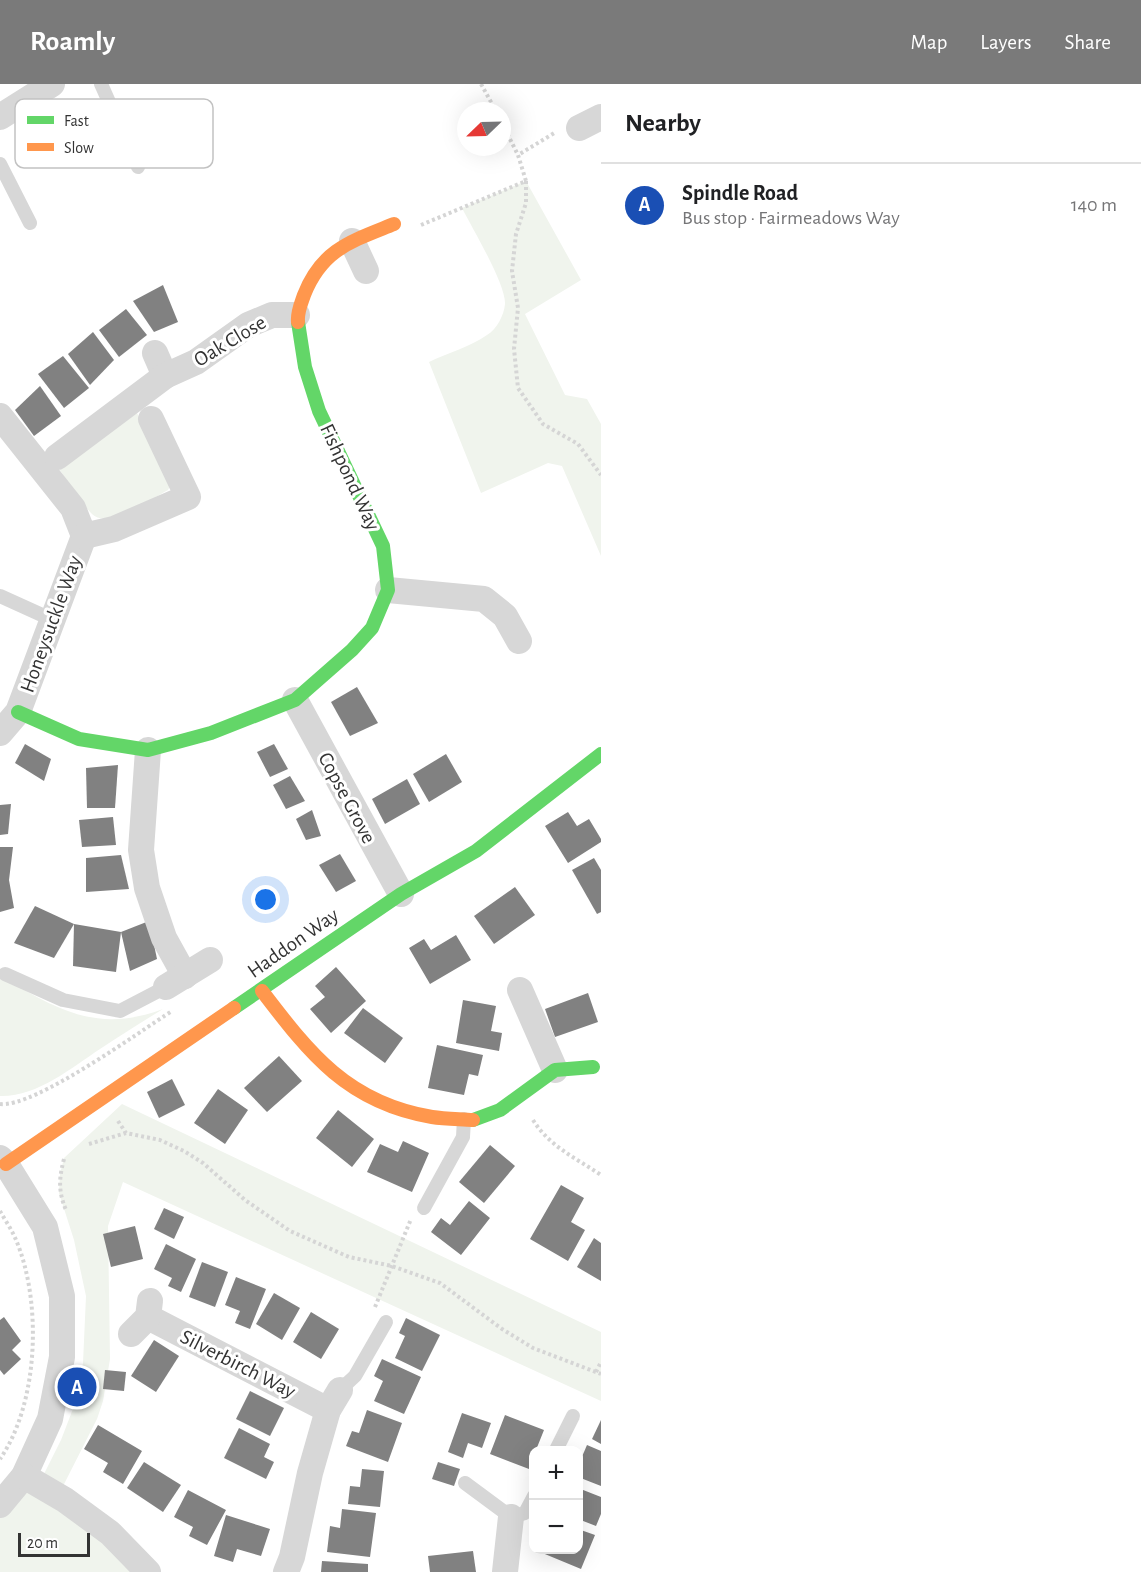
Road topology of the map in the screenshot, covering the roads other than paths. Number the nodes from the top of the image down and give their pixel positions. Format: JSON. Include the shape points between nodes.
{"nodes":[{"id":1,"x":52,"y":84,"type":"edge"},
{"id":2,"x":101,"y":84,"type":"edge"},
{"id":3,"x":28,"y":99,"type":"edge"},
{"id":4,"x":108,"y":99,"type":"edge"},
{"id":5,"x":15,"y":107,"type":"edge"},
{"id":6,"x":0,"y":117,"type":"edge"},
{"id":7,"x":0,"y":164,"type":"edge"},
{"id":8,"x":30,"y":223,"type":"dead end"},
{"id":9,"x":394,"y":224,"type":"road end"},
{"id":10,"x":352,"y":241,"type":"junction"},
{"id":11,"x":366,"y":271,"type":"dead end"},
{"id":12,"x":297,"y":315,"type":"junction"},
{"id":13,"x":0,"y":416,"type":"edge"},
{"id":14,"x":151,"y":419,"type":"dead end"},
{"id":15,"x":57,"y":457,"type":"dead end"},
{"id":16,"x":84,"y":536,"type":"junction"},
{"id":17,"x":388,"y":590,"type":"junction"},
{"id":18,"x":0,"y":596,"type":"edge"},
{"id":19,"x":53,"y":620,"type":"junction"},
{"id":20,"x":519,"y":641,"type":"dead end"},
{"id":21,"x":295,"y":700,"type":"junction"},
{"id":22,"x":18,"y":712,"type":"junction"},
{"id":23,"x":0,"y":733,"type":"edge"},
{"id":24,"x":148,"y":750,"type":"junction"},
{"id":25,"x":600,"y":758,"type":"edge"},
{"id":26,"x":401,"y":894,"type":"junction"},
{"id":27,"x":210,"y":960,"type":"dead end"},
{"id":28,"x":5,"y":974,"type":"dead end"},
{"id":29,"x":176,"y":982,"type":"junction"},
{"id":30,"x":520,"y":990,"type":"dead end"},
{"id":31,"x":262,"y":991,"type":"junction"},
{"id":32,"x":593,"y":1067,"type":"dead end"},
{"id":33,"x":555,"y":1070,"type":"junction"},
{"id":34,"x":464,"y":1119,"type":"junction"},
{"id":35,"x":3,"y":1161,"type":"edge"},
{"id":36,"x":418,"y":1211,"type":"road end"},
{"id":37,"x":143,"y":1317,"type":"dead end"},
{"id":38,"x":386,"y":1322,"type":"dead end"},
{"id":39,"x":334,"y":1400,"type":"junction"},
{"id":40,"x":573,"y":1416,"type":"dead end"},
{"id":41,"x":558,"y":1446,"type":"edge"},
{"id":42,"x":24,"y":1476,"type":"junction"},
{"id":43,"x":465,"y":1483,"type":"dead end"},
{"id":44,"x":531,"y":1500,"type":"edge"},
{"id":45,"x":0,"y":1505,"type":"edge"},
{"id":46,"x":518,"y":1515,"type":"junction"},
{"id":47,"x":144,"y":1571,"type":"edge"},
{"id":48,"x":286,"y":1572,"type":"edge"},
{"id":49,"x":505,"y":1572,"type":"edge"}],
"edges":[{"from":1,"to":3,"type":"street"},
{"from":2,"to":4,"type":"lane"},
{"from":5,"to":6,"type":"street"},
{"from":7,"to":8,"type":"lane"},
{"from":9,"to":10,"type":"street","name":"Fishpond Way"},
{"from":10,"to":11,"type":"street"},
{"from":10,"to":12,"type":"street","name":"Fishpond Way","via":[[331,252],[310,280]]},
{"from":12,"to":15,"type":"street","name":"Oak Close","via":[[273,315],[248,325],[196,362],[160,365]]},
{"from":12,"to":17,"type":"street","name":"Fishpond Way","via":[[305,368],[319,411],[383,546]]},
{"from":13,"to":16,"type":"street","name":"Honeysuckle Way","via":[[73,508]]},
{"from":14,"to":16,"type":"street","name":"Honeysuckle Way","via":[[188,497],[114,529]]},
{"from":16,"to":19,"type":"street","name":"Honeysuckle Way"},
{"from":17,"to":20,"type":"street","via":[[488,589]]},
{"from":17,"to":21,"type":"street","name":"Fishpond Way","via":[[372,628]]},
{"from":18,"to":19,"type":"lane"},
{"from":19,"to":22,"type":"street","name":"Honeysuckle Way"},
{"from":21,"to":24,"type":"street","name":"Honeysuckle Way","via":[[211,733]]},
{"from":21,"to":26,"type":"street","name":"Copse Grove"},
{"from":22,"to":23,"type":"street","name":"Honeysuckle Way"},
{"from":22,"to":24,"type":"street","name":"Honeysuckle Way","via":[[80,739]]},
{"from":24,"to":29,"type":"street","via":[[142,860]]},
{"from":25,"to":26,"type":"street","name":"Haddon Way","via":[[476,851]]},
{"from":26,"to":31,"type":"street","name":"Haddon Way"},
{"from":27,"to":29,"type":"street"},
{"from":28,"to":29,"type":"lane","via":[[63,1000],[120,1011]]},
{"from":30,"to":33,"type":"street"},
{"from":31,"to":34,"type":"street","via":[[326,1068],[361,1092],[394,1107],[432,1117]]},
{"from":31,"to":35,"type":"street","name":"Haddon Way"},
{"from":32,"to":33,"type":"street"},
{"from":33,"to":34,"type":"street","via":[[500,1110],[475,1120]]},
{"from":34,"to":36,"type":"lane","via":[[463,1137]]},
{"from":35,"to":42,"type":"street","via":[[45,1227],[62,1296],[62,1357],[50,1419]]},
{"from":37,"to":39,"type":"street","name":"Silverbirch Way"},
{"from":38,"to":39,"type":"lane","via":[[355,1376]]},
{"from":39,"to":48,"type":"street","via":[[310,1473]]},
{"from":40,"to":41,"type":"lane"},
{"from":42,"to":45,"type":"street"},
{"from":42,"to":47,"type":"street","via":[[110,1533]]},
{"from":43,"to":46,"type":"lane"},
{"from":44,"to":46,"type":"lane"},
{"from":46,"to":49,"type":"street"}]}
